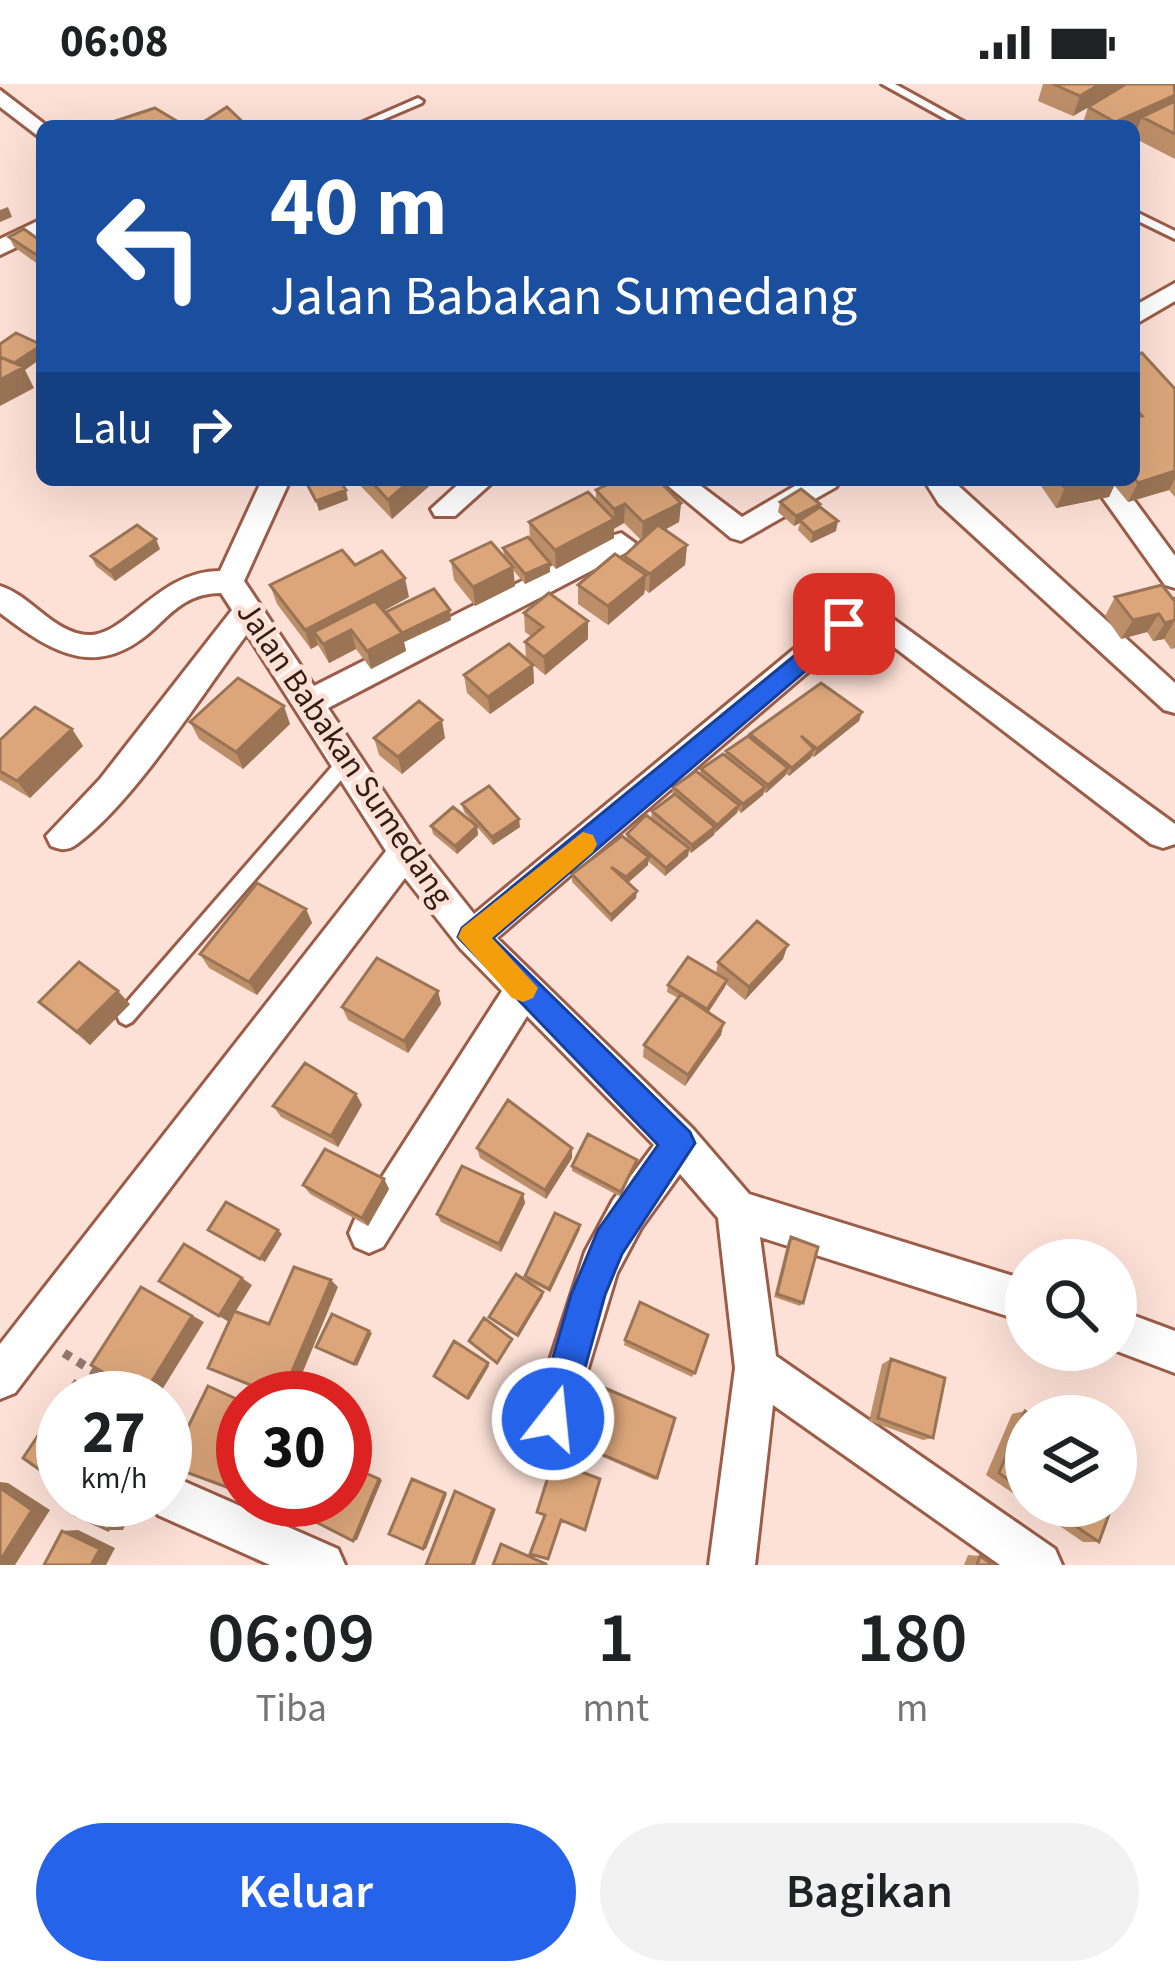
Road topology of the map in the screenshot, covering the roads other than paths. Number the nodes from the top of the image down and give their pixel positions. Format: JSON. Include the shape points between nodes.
{"nodes":[{"id":1,"x":887,"y":84,"type":"edge"},
{"id":2,"x":0,"y":96,"type":"edge"},
{"id":3,"x":418,"y":101,"type":"dead end"},
{"id":4,"x":373,"y":120,"type":"edge"},
{"id":5,"x":955,"y":120,"type":"edge"},
{"id":6,"x":36,"y":128,"type":"edge"},
{"id":7,"x":1140,"y":217,"type":"edge"},
{"id":8,"x":36,"y":229,"type":"edge"},
{"id":9,"x":1175,"y":236,"type":"edge"},
{"id":10,"x":0,"y":248,"type":"edge"},
{"id":11,"x":1175,"y":290,"type":"edge"},
{"id":12,"x":1140,"y":313,"type":"edge"},
{"id":13,"x":274,"y":486,"type":"edge"},
{"id":14,"x":474,"y":486,"type":"edge"},
{"id":15,"x":683,"y":486,"type":"edge"},
{"id":16,"x":816,"y":486,"type":"edge"},
{"id":17,"x":942,"y":486,"type":"edge"},
{"id":18,"x":1108,"y":486,"type":"edge"},
{"id":19,"x":446,"y":509,"type":"dead end"},
{"id":20,"x":621,"y":543,"type":"dead end"},
{"id":21,"x":1175,"y":577,"type":"edge"},
{"id":22,"x":0,"y":597,"type":"edge"},
{"id":23,"x":239,"y":597,"type":"junction"},
{"id":24,"x":1175,"y":701,"type":"edge"},
{"id":25,"x":309,"y":703,"type":"junction"},
{"id":26,"x":349,"y":760,"type":"junction"},
{"id":27,"x":1163,"y":834,"type":"dead end"},
{"id":28,"x":63,"y":836,"type":"dead end"},
{"id":29,"x":405,"y":852,"type":"junction"},
{"id":30,"x":472,"y":937,"type":"junction"},
{"id":31,"x":524,"y":989,"type":"junction"},
{"id":32,"x":126,"y":1016,"type":"dead end"},
{"id":33,"x":679,"y":1143,"type":"junction"},
{"id":34,"x":737,"y":1210,"type":"junction"},
{"id":35,"x":369,"y":1233,"type":"edge"},
{"id":36,"x":1005,"y":1294,"type":"edge"},
{"id":37,"x":1137,"y":1338,"type":"edge"},
{"id":38,"x":1175,"y":1352,"type":"edge"},
{"id":39,"x":756,"y":1368,"type":"junction"},
{"id":40,"x":0,"y":1378,"type":"edge"},
{"id":41,"x":553,"y":1419,"type":"dead end"},
{"id":42,"x":192,"y":1507,"type":"edge"},
{"id":43,"x":322,"y":1565,"type":"edge"},
{"id":44,"x":732,"y":1565,"type":"edge"},
{"id":45,"x":1039,"y":1565,"type":"edge"}],
"edges":[{"from":1,"to":5,"type":"lane"},
{"from":2,"to":6,"type":"street"},
{"from":3,"to":4,"type":"lane"},
{"from":7,"to":9,"type":"lane"},
{"from":8,"to":10,"type":"street"},
{"from":11,"to":12,"type":"street"},
{"from":13,"to":23,"type":"street"},
{"from":14,"to":19,"type":"street"},
{"from":15,"to":16,"type":"street","via":[[741,531]]},
{"from":17,"to":24,"type":"street"},
{"from":18,"to":21,"type":"street"},
{"from":20,"to":25,"type":"street"},
{"from":22,"to":23,"type":"street","name":"Jalan Babakan Sumedang","via":[[86,648],[125,638],[181,586],[206,579]]},
{"from":23,"to":25,"type":"street","name":"Jalan Babakan Sumedang"},
{"from":23,"to":28,"type":"street","via":[[111,789]]},
{"from":25,"to":26,"type":"street","name":"Jalan Babakan Sumedang"},
{"from":26,"to":29,"type":"street","name":"Jalan Babakan Sumedang"},
{"from":26,"to":32,"type":"lane"},
{"from":27,"to":30,"type":"street","via":[[862,608]]},
{"from":29,"to":30,"type":"street","name":"Jalan Babakan Sumedang"},
{"from":29,"to":40,"type":"street"},
{"from":30,"to":31,"type":"street","name":"Jalan Babakan Sumedang"},
{"from":31,"to":33,"type":"street","name":"Jalan Babakan Sumedang"},
{"from":31,"to":35,"type":"street"},
{"from":33,"to":34,"type":"street","name":"Jalan Babakan Sumedang"},
{"from":33,"to":41,"type":"street","via":[[610,1242]]},
{"from":34,"to":36,"type":"street"},
{"from":34,"to":39,"type":"street"},
{"from":37,"to":38,"type":"street"},
{"from":39,"to":44,"type":"street"},
{"from":39,"to":45,"type":"street"},
{"from":42,"to":43,"type":"street"}]}
